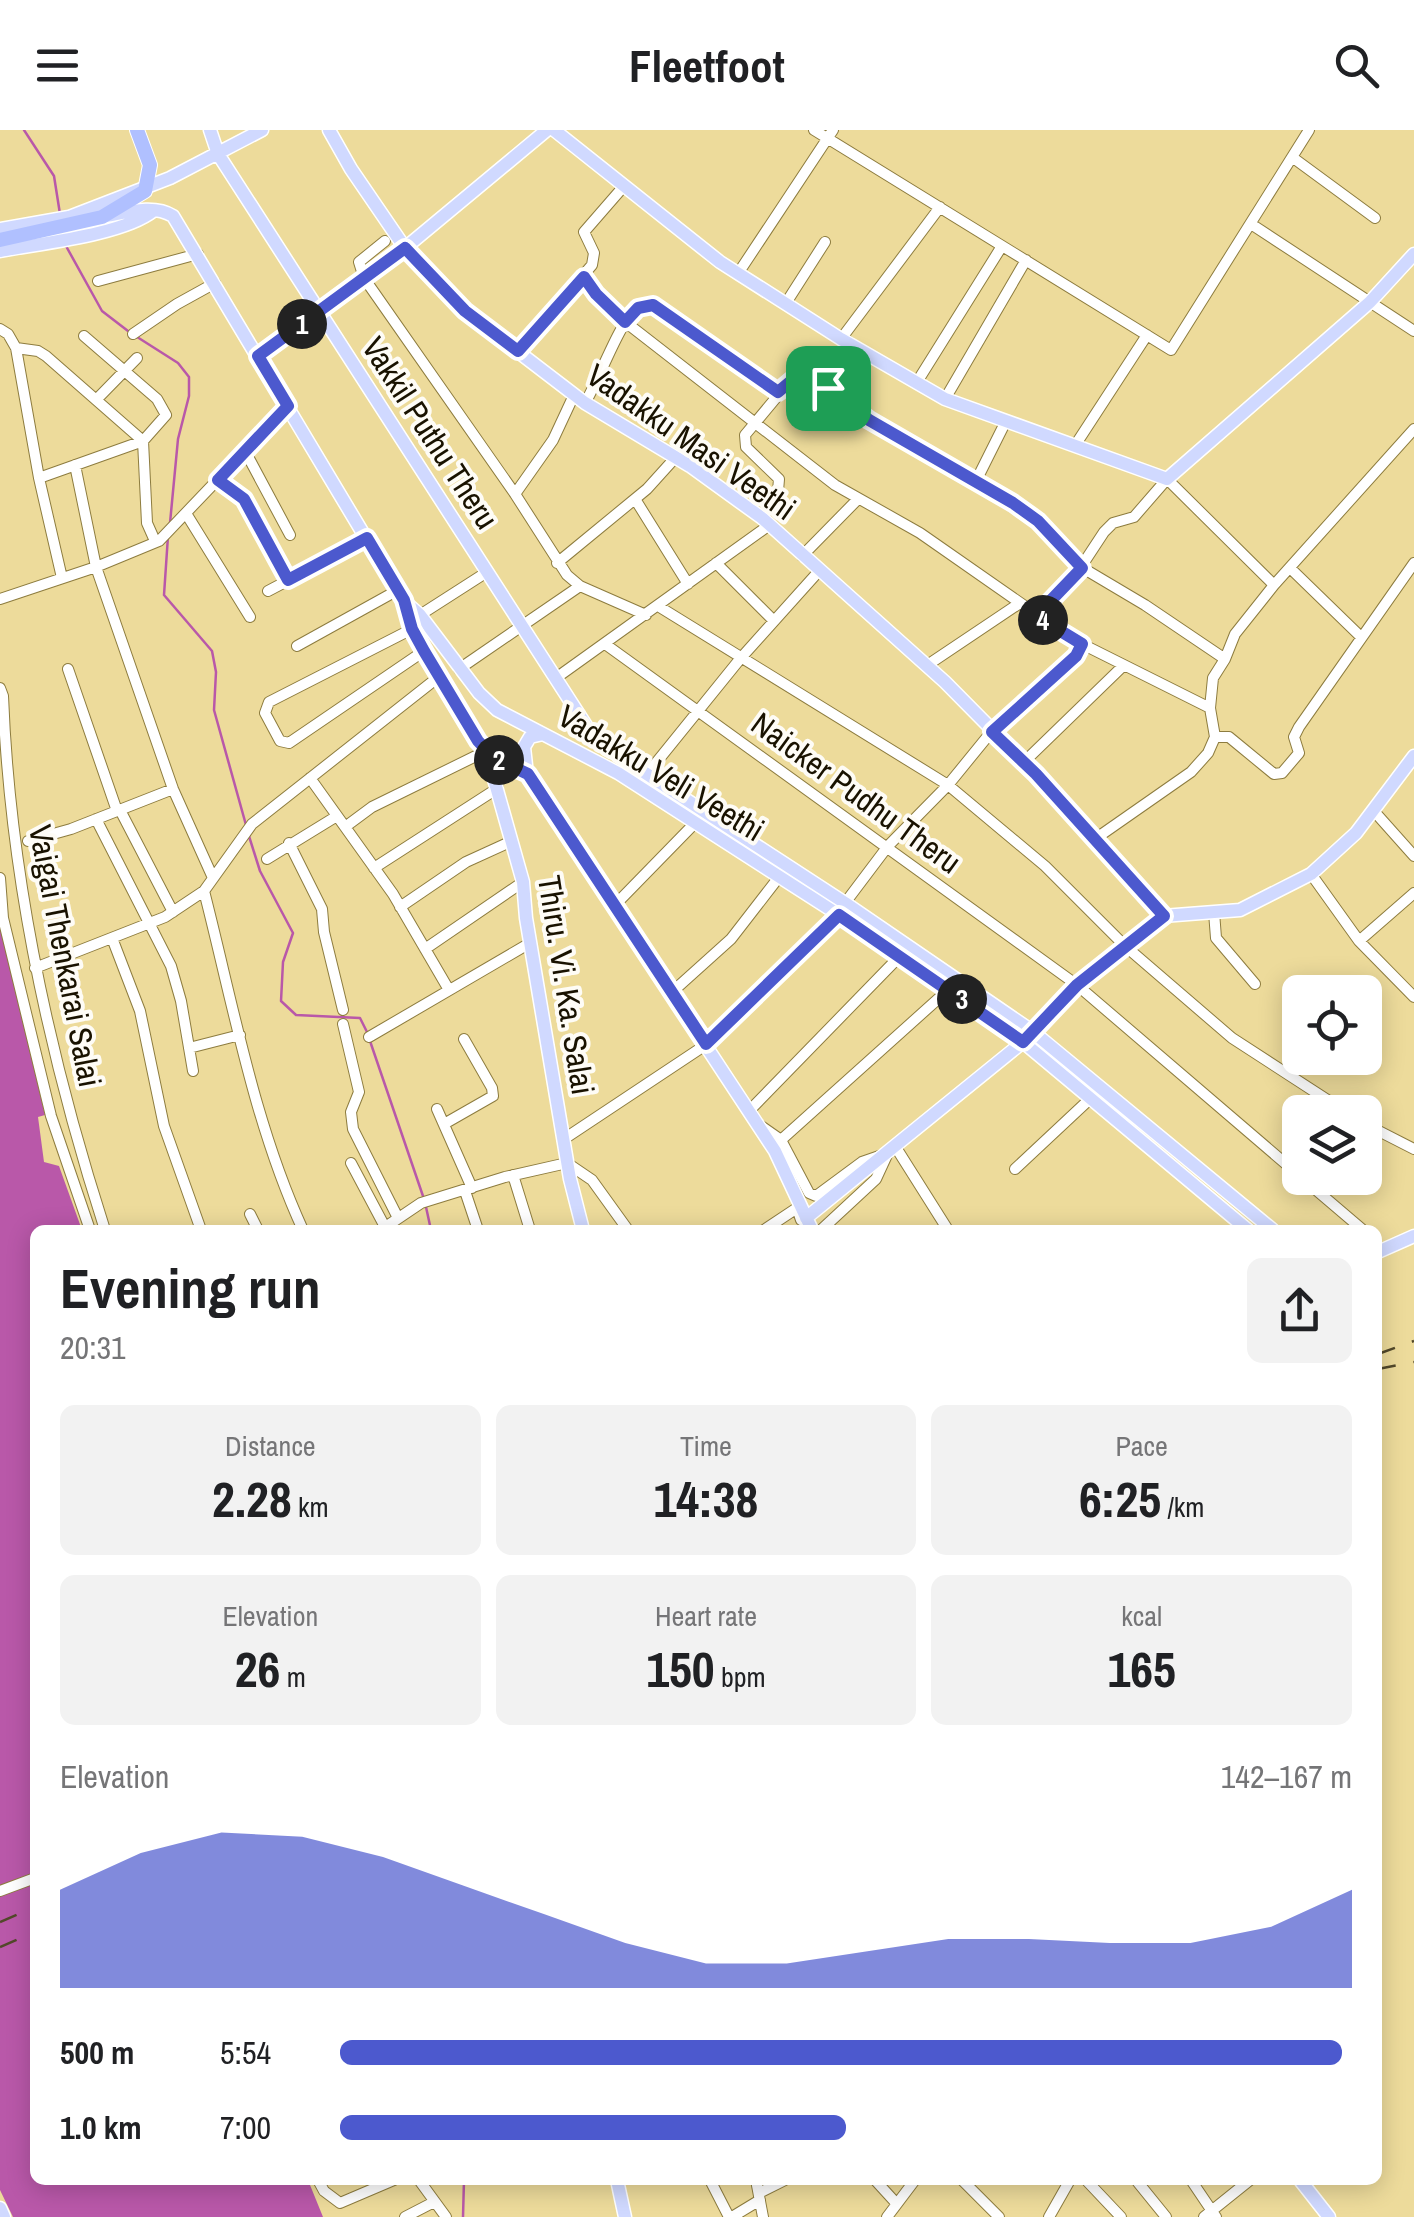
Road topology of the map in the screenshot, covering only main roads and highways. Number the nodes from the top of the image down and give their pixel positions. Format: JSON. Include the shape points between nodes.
{"nodes":[{"id":1,"x":137,"y":130,"type":"edge"},
{"id":2,"x":210,"y":130,"type":"edge"},
{"id":3,"x":262,"y":130,"type":"edge"},
{"id":4,"x":329,"y":130,"type":"edge"},
{"id":5,"x":550,"y":130,"type":"edge"},
{"id":6,"x":218,"y":154,"type":"junction"},
{"id":7,"x":150,"y":166,"type":"junction"},
{"id":8,"x":170,"y":178,"type":"junction"},
{"id":9,"x":148,"y":186,"type":"junction"},
{"id":10,"x":153,"y":211,"type":"junction"},
{"id":11,"x":102,"y":217,"type":"junction"},
{"id":12,"x":71,"y":227,"type":"junction"},
{"id":13,"x":0,"y":230,"type":"edge"},
{"id":14,"x":0,"y":240,"type":"edge"},
{"id":15,"x":405,"y":248,"type":"junction"},
{"id":16,"x":0,"y":251,"type":"edge"},
{"id":17,"x":1414,"y":254,"type":"edge"},
{"id":18,"x":320,"y":312,"type":"junction"},
{"id":19,"x":258,"y":356,"type":"junction"},
{"id":20,"x":401,"y":595,"type":"junction"},
{"id":21,"x":543,"y":734,"type":"junction"},
{"id":22,"x":596,"y":741,"type":"junction"},
{"id":23,"x":486,"y":751,"type":"junction"},
{"id":24,"x":580,"y":753,"type":"junction"},
{"id":25,"x":1414,"y":756,"type":"edge"},
{"id":26,"x":528,"y":774,"type":"junction"},
{"id":27,"x":842,"y":909,"type":"junction"},
{"id":28,"x":1028,"y":1036,"type":"junction"},
{"id":29,"x":805,"y":1222,"type":"edge"},
{"id":30,"x":581,"y":1225,"type":"edge"},
{"id":31,"x":1242,"y":1225,"type":"edge"},
{"id":32,"x":1268,"y":1225,"type":"edge"},
{"id":33,"x":1414,"y":1236,"type":"edge"},
{"id":34,"x":1382,"y":1246,"type":"edge"},
{"id":35,"x":618,"y":2185,"type":"edge"},
{"id":36,"x":1304,"y":2185,"type":"edge"},
{"id":37,"x":0,"y":2208,"type":"edge"},
{"id":38,"x":4,"y":2217,"type":"edge"},
{"id":39,"x":625,"y":2217,"type":"edge"},
{"id":40,"x":1329,"y":2217,"type":"edge"}],
"edges":[{"from":1,"to":7,"type":"highway"},
{"from":2,"to":6,"type":"main road","name":"Vakkil Puthu Theru"},
{"from":3,"to":6,"type":"main road"},
{"from":4,"to":15,"type":"main road","name":"Vadakku Masi Veethi"},
{"from":5,"to":15,"type":"main road"},
{"from":5,"to":17,"type":"main road","via":[[705,251],[945,399],[1167,479],[1370,302]]},
{"from":6,"to":8,"type":"main road"},
{"from":6,"to":18,"type":"main road","name":"Vakkil Puthu Theru"},
{"from":7,"to":8,"type":"main road"},
{"from":7,"to":9,"type":"highway"},
{"from":8,"to":9,"type":"main road"},
{"from":9,"to":11,"type":"highway"},
{"from":9,"to":12,"type":"main road"},
{"from":10,"to":11,"type":"main road"},
{"from":10,"to":12,"type":"main road","via":[[143,219]]},
{"from":10,"to":19,"type":"main road","name":"Vadakku Veli Veethi","via":[[174,216]]},
{"from":11,"to":12,"type":"highway"},
{"from":12,"to":13,"type":"main road","via":[[51,218]]},
{"from":12,"to":14,"type":"highway"},
{"from":12,"to":16,"type":"main road","via":[[57,240]]},
{"from":15,"to":18,"type":"main road"},
{"from":15,"to":25,"type":"main road","name":"Vadakku Masi Veethi","via":[[465,311],[580,399],[765,522],[1024,762],[1164,916],[1240,910],[1312,874],[1356,833]]},
{"from":18,"to":19,"type":"main road"},
{"from":18,"to":22,"type":"main road","name":"Vakkil Puthu Theru"},
{"from":19,"to":20,"type":"main road","name":"Vadakku Veli Veethi"},
{"from":20,"to":21,"type":"main road","name":"Vadakku Veli Veethi","via":[[496,710]]},
{"from":20,"to":23,"type":"main road","name":"Thiru. Vi. Ka. Salai","via":[[412,629]]},
{"from":21,"to":24,"type":"main road","name":"Vadakku Veli Veethi"},
{"from":21,"to":26,"type":"main road","via":[[524,747]]},
{"from":22,"to":24,"type":"main road"},
{"from":22,"to":27,"type":"main road","name":"Vadakku Veli Veethi"},
{"from":23,"to":26,"type":"main road"},
{"from":23,"to":30,"type":"main road","name":"Thiru. Vi. Ka. Salai","via":[[523,882]]},
{"from":24,"to":27,"type":"main road","name":"Vadakku Veli Veethi"},
{"from":26,"to":29,"type":"main road","via":[[778,1146]]},
{"from":27,"to":28,"type":"main road","name":"Vadakku Veli Veethi"},
{"from":27,"to":28,"type":"main road","name":"Vadakku Veli Veethi","via":[[948,990]]},
{"from":28,"to":29,"type":"main road"},
{"from":28,"to":31,"type":"main road","name":"Vadakku Veli Veethi"},
{"from":28,"to":32,"type":"main road","name":"Vadakku Veli Veethi"},
{"from":33,"to":34,"type":"main road"},
{"from":35,"to":39,"type":"main road"},
{"from":36,"to":40,"type":"main road"},
{"from":37,"to":38,"type":"main road"}]}
